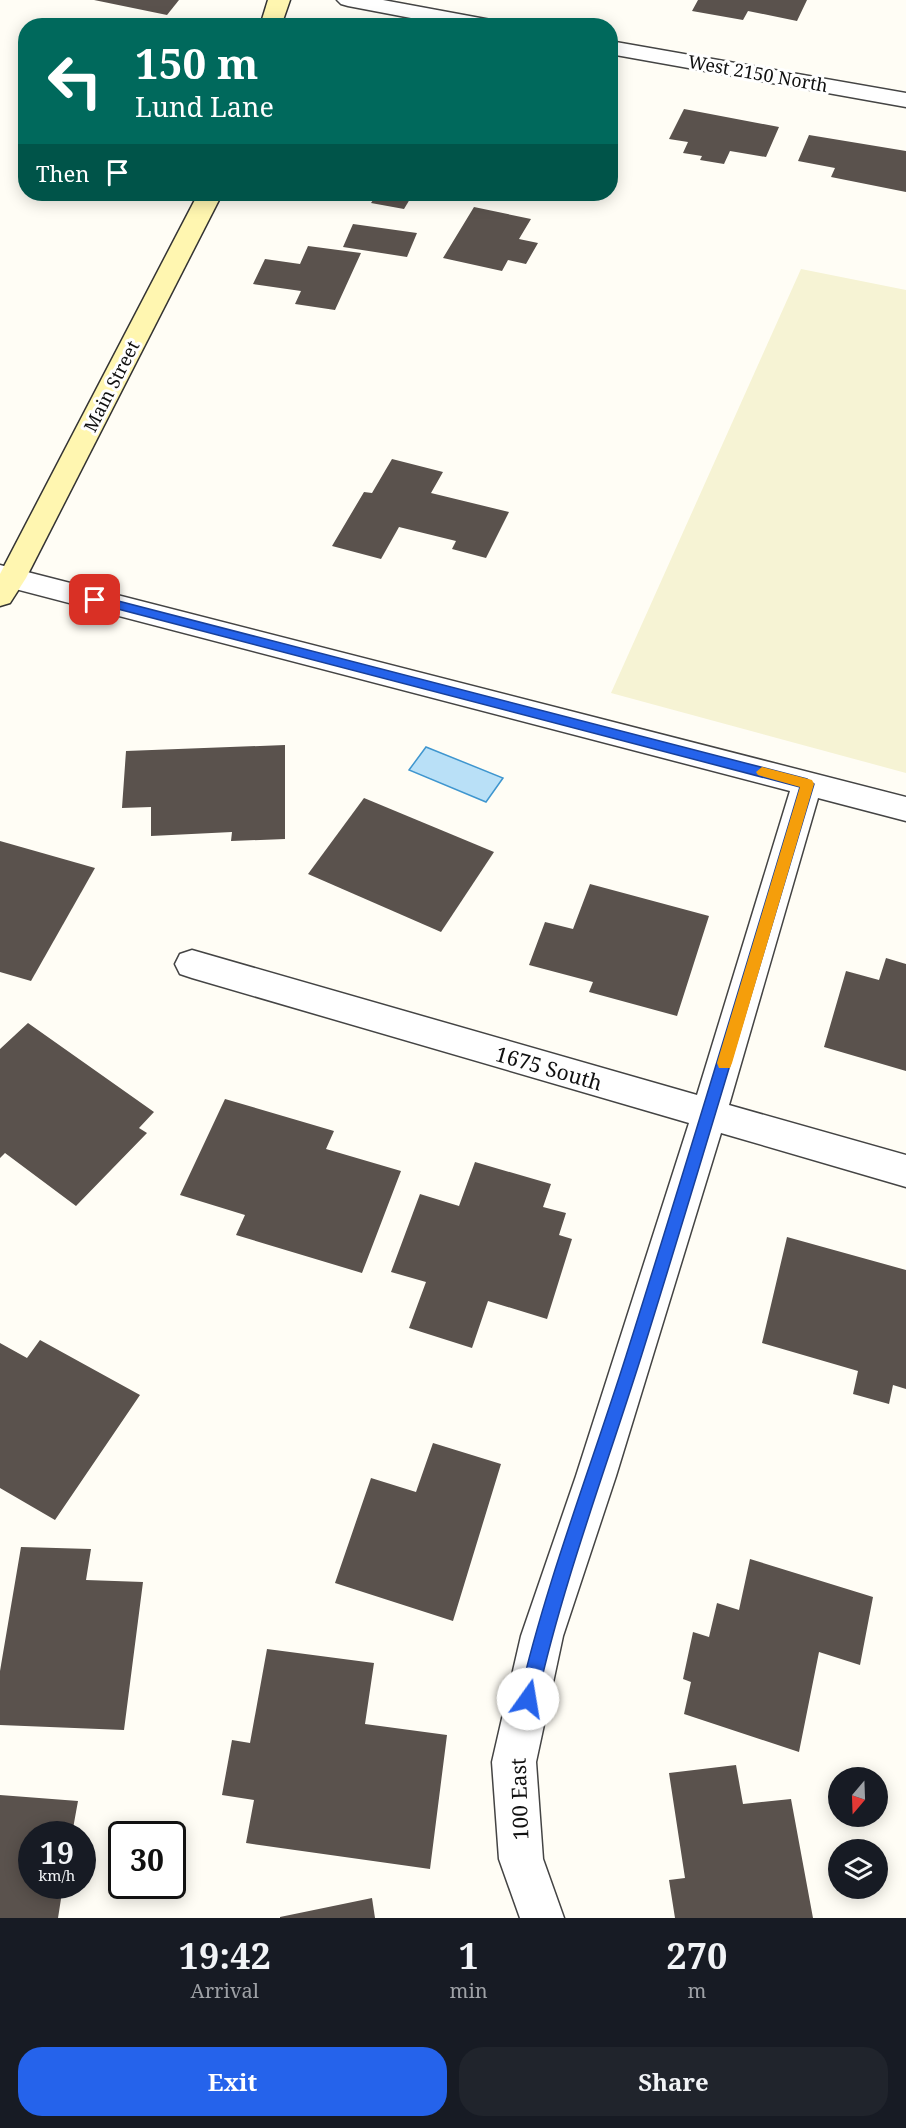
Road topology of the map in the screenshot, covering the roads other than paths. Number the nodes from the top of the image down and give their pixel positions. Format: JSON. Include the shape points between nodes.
{"nodes":[{"id":1,"x":279,"y":0,"type":"edge"},
{"id":2,"x":348,"y":0,"type":"edge"},
{"id":3,"x":273,"y":18,"type":"edge"},
{"id":4,"x":447,"y":18,"type":"edge"},
{"id":5,"x":618,"y":48,"type":"edge"},
{"id":6,"x":906,"y":100,"type":"edge"},
{"id":7,"x":206,"y":201,"type":"edge"},
{"id":8,"x":4,"y":583,"type":"edge"},
{"id":9,"x":807,"y":784,"type":"junction"},
{"id":10,"x":906,"y":809,"type":"edge"},
{"id":11,"x":192,"y":964,"type":"dead end"},
{"id":12,"x":709,"y":1114,"type":"junction"},
{"id":13,"x":906,"y":1171,"type":"edge"},
{"id":14,"x":542,"y":1918,"type":"edge"}],
"edges":[{"from":1,"to":3,"type":"main road"},
{"from":2,"to":4,"type":"street"},
{"from":5,"to":6,"type":"street","name":"West 2150 North"},
{"from":7,"to":8,"type":"main road","name":"Main Street"},
{"from":8,"to":9,"type":"street"},
{"from":9,"to":10,"type":"street"},
{"from":9,"to":12,"type":"street","name":"100 East"},
{"from":11,"to":12,"type":"street","name":"1675 South"},
{"from":12,"to":13,"type":"street","name":"1675 South"},
{"from":12,"to":14,"type":"street","name":"100 East","via":[[542,1636],[514,1762],[521,1859]]}]}
